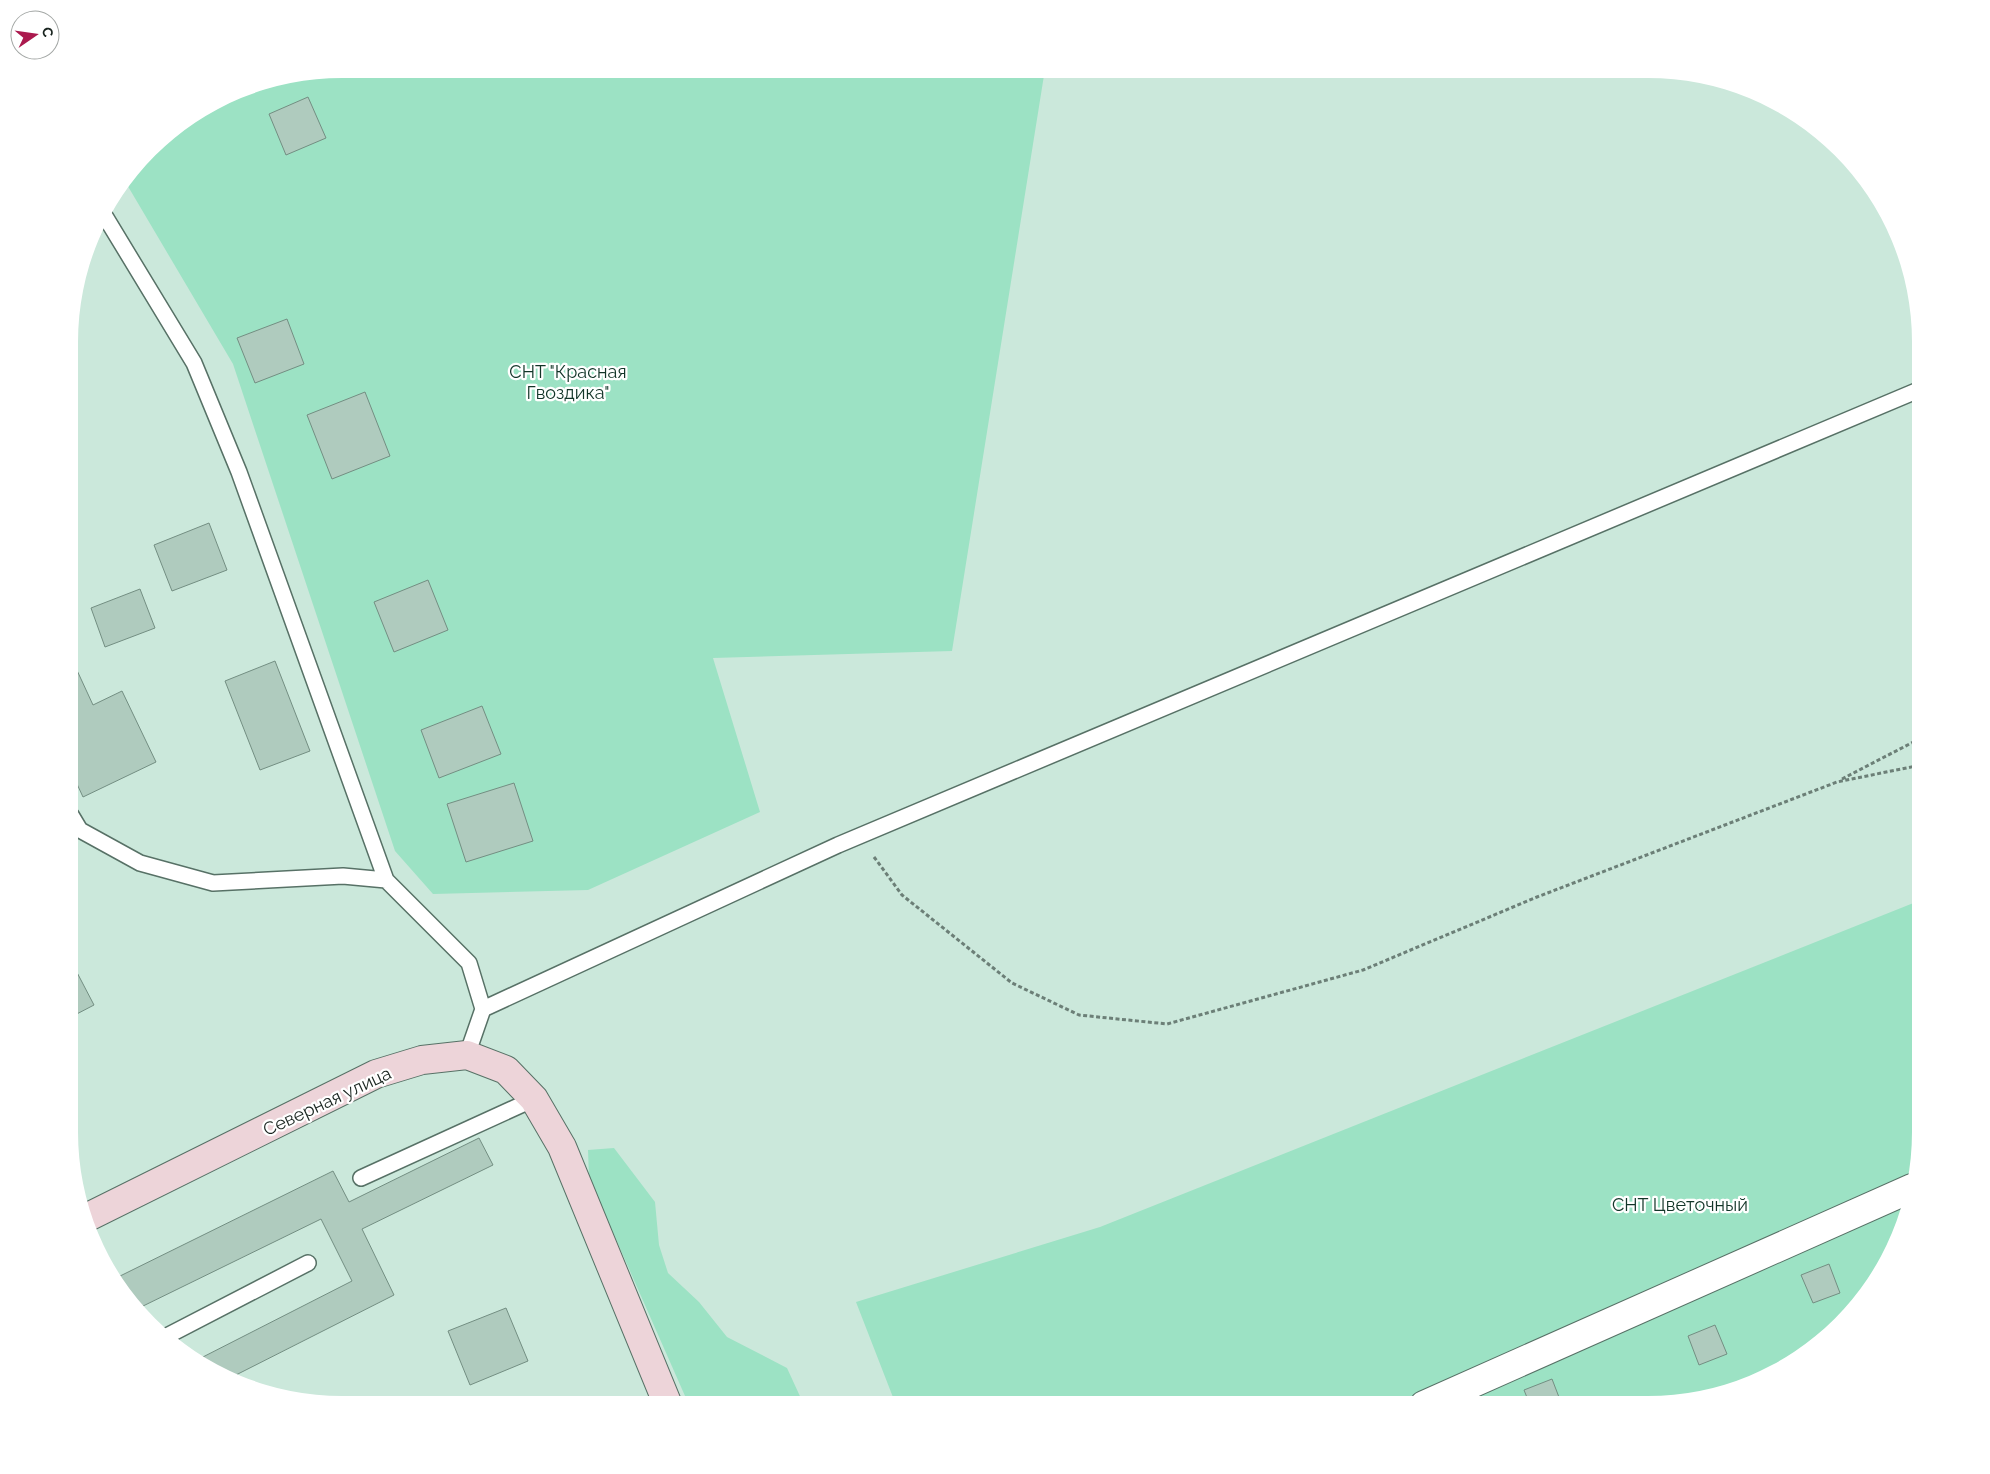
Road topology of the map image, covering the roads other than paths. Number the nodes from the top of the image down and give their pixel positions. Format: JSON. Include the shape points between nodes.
{"nodes":[{"id":1,"x":107,"y":220,"type":"edge"},
{"id":2,"x":1912,"y":393,"type":"edge"},
{"id":3,"x":78,"y":827,"type":"edge"},
{"id":4,"x":386,"y":880,"type":"junction"},
{"id":5,"x":483,"y":1009,"type":"junction"},
{"id":6,"x":468,"y":1055,"type":"junction"},
{"id":7,"x":534,"y":1099,"type":"junction"},
{"id":8,"x":361,"y":1178,"type":"dead end"},
{"id":9,"x":1906,"y":1191,"type":"edge"},
{"id":10,"x":91,"y":1216,"type":"edge"},
{"id":11,"x":308,"y":1263,"type":"dead end"},
{"id":12,"x":171,"y":1334,"type":"edge"},
{"id":13,"x":664,"y":1396,"type":"edge"},
{"id":14,"x":1444,"y":1396,"type":"edge"}],
"edges":[{"from":1,"to":4,"type":"lane","via":[[198,372],[240,472]]},
{"from":2,"to":5,"type":"lane","via":[[859,836]]},
{"from":3,"to":4,"type":"lane","via":[[140,863],[213,883],[343,876]]},
{"from":4,"to":5,"type":"lane","via":[[469,963]]},
{"from":5,"to":6,"type":"lane"},
{"from":6,"to":7,"type":"street","name":"Северная улица","via":[[506,1070]]},
{"from":6,"to":10,"type":"street","name":"Северная улица","via":[[422,1060],[376,1074]]},
{"from":7,"to":8,"type":"lane"},
{"from":7,"to":13,"type":"street","name":"Северная улица","via":[[562,1147]]},
{"from":9,"to":14,"type":"street"},
{"from":11,"to":12,"type":"lane"}]}
